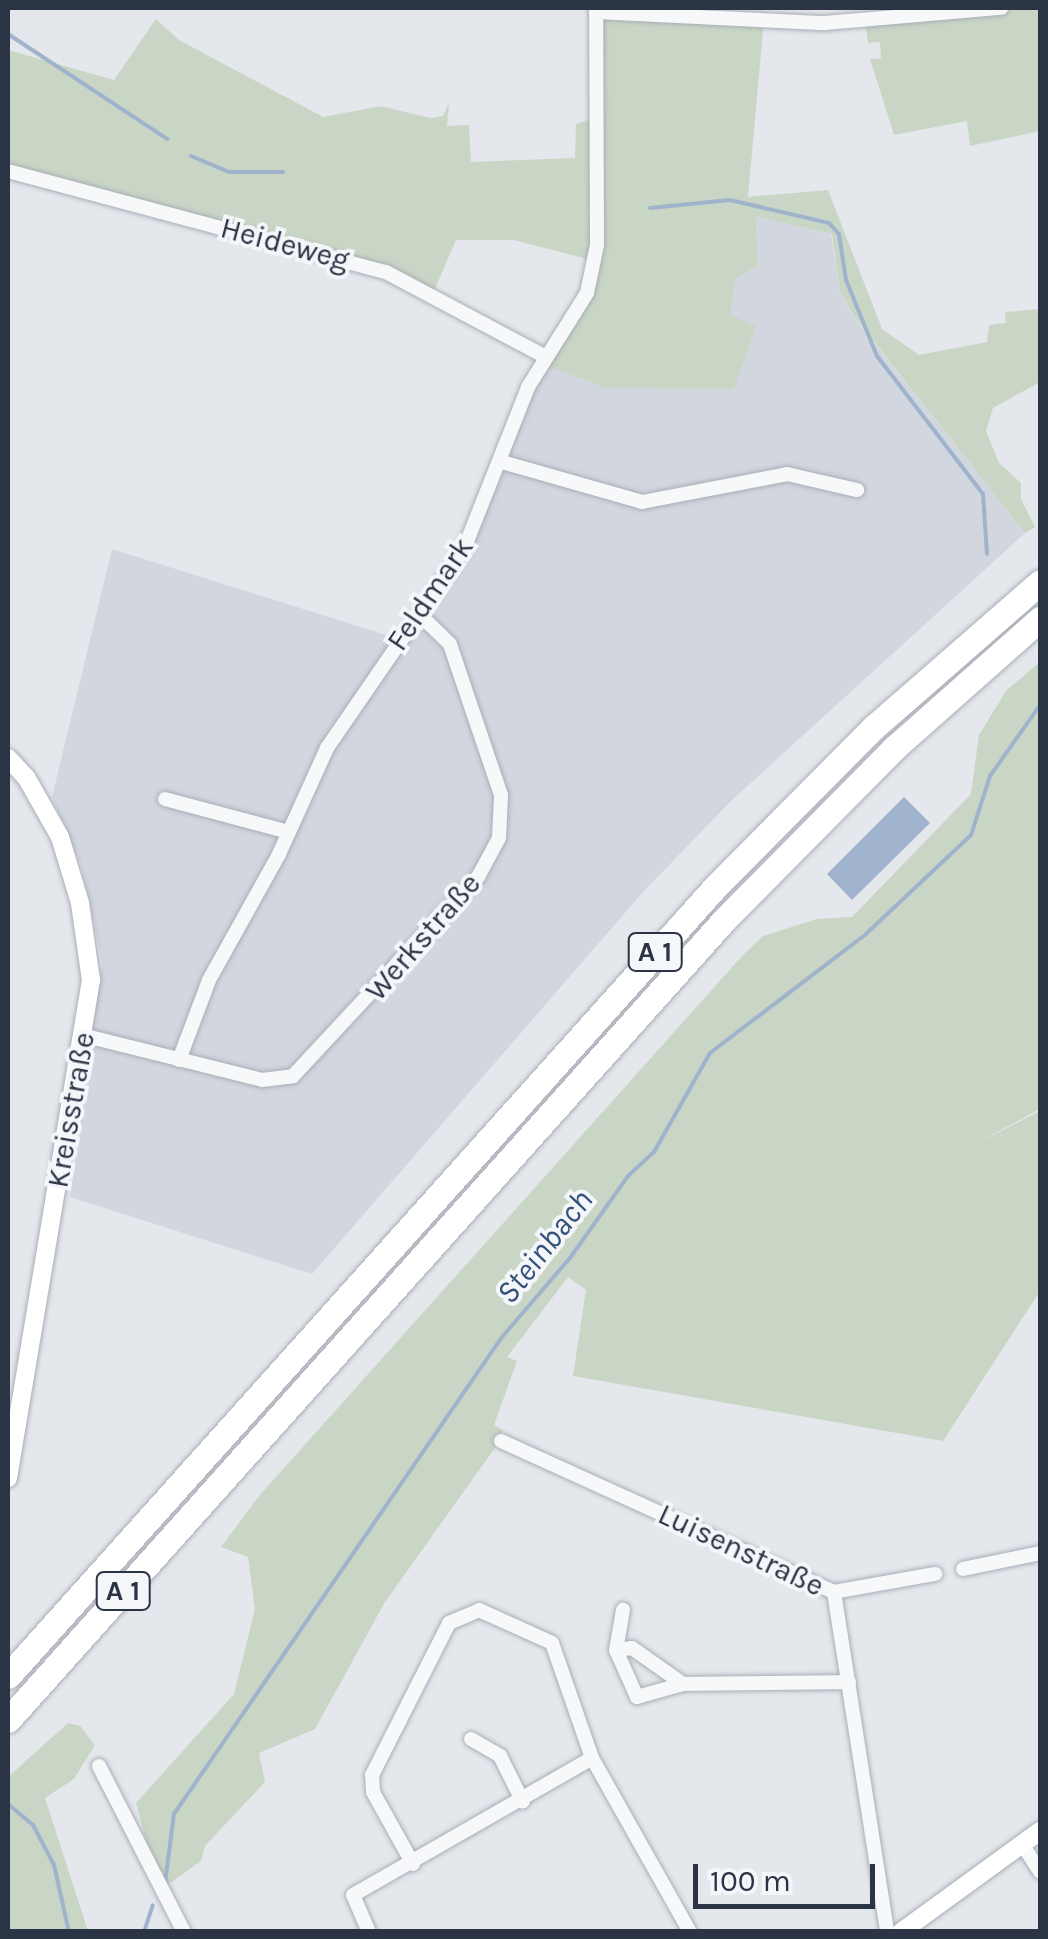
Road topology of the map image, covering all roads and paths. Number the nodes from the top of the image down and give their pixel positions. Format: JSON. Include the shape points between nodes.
{"nodes":[{"id":1,"x":1000,"y":8,"type":"edge"},
{"id":2,"x":596,"y":10,"type":"edge"},
{"id":3,"x":8,"y":172,"type":"edge"},
{"id":4,"x":546,"y":357,"type":"junction"},
{"id":5,"x":502,"y":462,"type":"junction"},
{"id":6,"x":858,"y":490,"type":"dead end"},
{"id":7,"x":1040,"y":582,"type":"edge"},
{"id":8,"x":422,"y":617,"type":"junction"},
{"id":9,"x":1040,"y":619,"type":"edge"},
{"id":10,"x":8,"y":758,"type":"edge"},
{"id":11,"x":165,"y":799,"type":"dead end"},
{"id":12,"x":289,"y":832,"type":"junction"},
{"id":13,"x":86,"y":1036,"type":"junction"},
{"id":14,"x":179,"y":1060,"type":"junction"},
{"id":15,"x":501,"y":1441,"type":"dead end"},
{"id":16,"x":8,"y":1478,"type":"edge"},
{"id":17,"x":1040,"y":1553,"type":"edge"},
{"id":18,"x":963,"y":1568,"type":"dead end"},
{"id":19,"x":934,"y":1574,"type":"dead end"},
{"id":20,"x":834,"y":1592,"type":"junction"},
{"id":21,"x":624,"y":1610,"type":"dead end"},
{"id":22,"x":616,"y":1650,"type":"junction"},
{"id":23,"x":13,"y":1670,"type":"edge"},
{"id":24,"x":849,"y":1682,"type":"junction"},
{"id":25,"x":683,"y":1684,"type":"junction"},
{"id":26,"x":11,"y":1716,"type":"edge"},
{"id":27,"x":471,"y":1739,"type":"dead end"},
{"id":28,"x":592,"y":1758,"type":"junction"},
{"id":29,"x":98,"y":1766,"type":"dead end"},
{"id":30,"x":522,"y":1802,"type":"junction"},
{"id":31,"x":1040,"y":1832,"type":"edge"},
{"id":32,"x":1022,"y":1844,"type":"junction"},
{"id":33,"x":413,"y":1864,"type":"junction"},
{"id":34,"x":1040,"y":1872,"type":"edge"},
{"id":35,"x":184,"y":1932,"type":"edge"},
{"id":36,"x":369,"y":1932,"type":"edge"},
{"id":37,"x":690,"y":1932,"type":"edge"},
{"id":38,"x":887,"y":1932,"type":"edge"},
{"id":39,"x":901,"y":1932,"type":"edge"}],
"edges":[{"from":1,"to":2,"type":"street","via":[[825,23]]},
{"from":2,"to":4,"type":"street","name":"Feldmark","via":[[595,262],[581,306]]},
{"from":3,"to":4,"type":"street","name":"Heideweg","via":[[386,272]]},
{"from":4,"to":5,"type":"street","name":"Feldmark","via":[[515,418]]},
{"from":5,"to":6,"type":"street","via":[[642,502],[787,474]]},
{"from":5,"to":8,"type":"street","name":"Feldmark","via":[[464,549]]},
{"from":7,"to":23,"type":"highway","number":"A 1","via":[[874,727],[716,885]]},
{"from":8,"to":12,"type":"street","name":"Feldmark","via":[[340,725]]},
{"from":8,"to":14,"type":"street","name":"Werkstraße","via":[[450,644],[501,795],[504,818],[488,863],[307,1068],[262,1080]]},
{"from":9,"to":26,"type":"highway","number":"A 1","via":[[894,748],[724,920]]},
{"from":10,"to":13,"type":"main road","name":"Kreisstraße","via":[[44,804],[74,879],[90,962]]},
{"from":11,"to":12,"type":"street"},
{"from":12,"to":14,"type":"street","name":"Feldmark","via":[[202,996]]},
{"from":13,"to":14,"type":"street"},
{"from":13,"to":16,"type":"main road","name":"Kreisstraße"},
{"from":15,"to":20,"type":"street","name":"Luisenstraße"},
{"from":17,"to":18,"type":"street"},
{"from":19,"to":20,"type":"street"},
{"from":20,"to":24,"type":"street","name":"Luisenstraße"},
{"from":21,"to":22,"type":"street"},
{"from":22,"to":25,"type":"street","via":[[632,1648]]},
{"from":22,"to":25,"type":"street","via":[[637,1697]]},
{"from":24,"to":25,"type":"street"},
{"from":24,"to":38,"type":"street","name":"Luisenstraße"},
{"from":27,"to":30,"type":"street","via":[[500,1756]]},
{"from":28,"to":30,"type":"street"},
{"from":28,"to":33,"type":"street","via":[[552,1643],[478,1610],[461,1614],[449,1623],[372,1775],[373,1792]]},
{"from":28,"to":37,"type":"street"},
{"from":29,"to":35,"type":"street"},
{"from":30,"to":33,"type":"street"},
{"from":31,"to":32,"type":"main road"},
{"from":32,"to":34,"type":"street"},
{"from":32,"to":39,"type":"main road"},
{"from":33,"to":36,"type":"street","via":[[353,1895]]}]}
